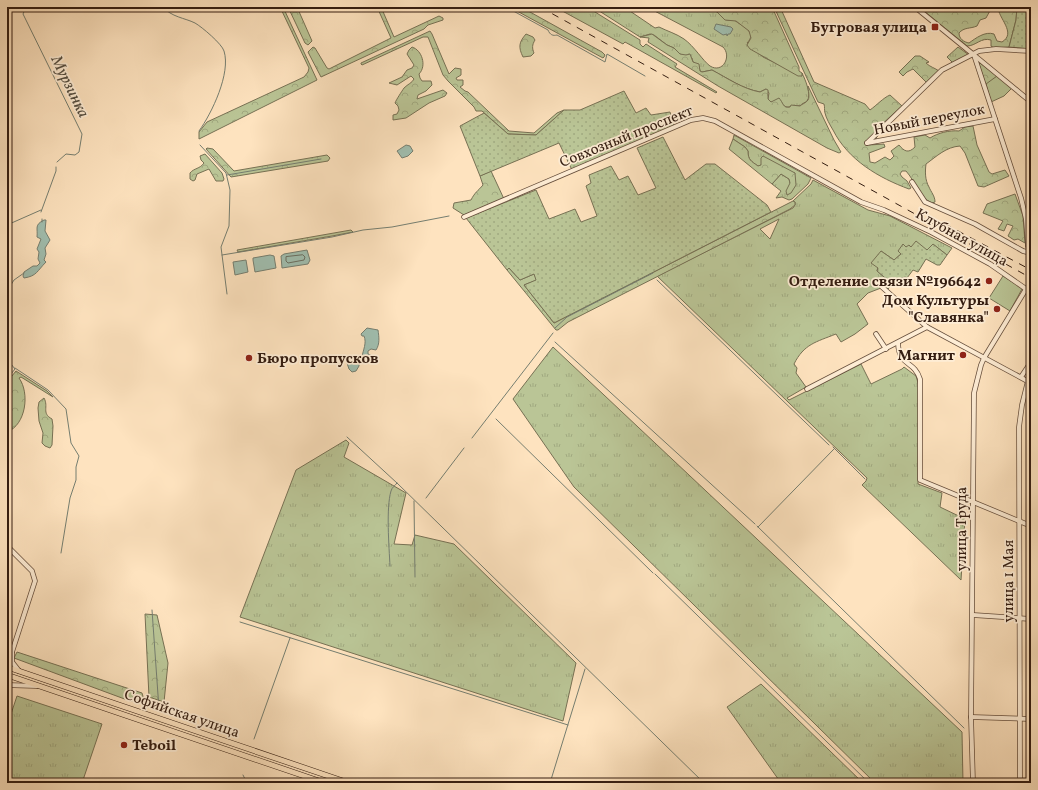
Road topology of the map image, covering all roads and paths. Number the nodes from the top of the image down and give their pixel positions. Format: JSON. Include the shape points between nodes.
{"nodes":[{"id":1,"x":915,"y":7,"type":"edge"},
{"id":2,"x":1031,"y":51,"type":"edge"},
{"id":3,"x":974,"y":54,"type":"junction"},
{"id":4,"x":1031,"y":102,"type":"edge"},
{"id":5,"x":995,"y":119,"type":"junction"},
{"id":6,"x":912,"y":182,"type":"dead end"},
{"id":7,"x":879,"y":208,"type":"joint"},
{"id":8,"x":464,"y":217,"type":"dead end"},
{"id":9,"x":1031,"y":254,"type":"edge"},
{"id":10,"x":882,"y":286,"type":"dead end"},
{"id":11,"x":1029,"y":289,"type":"edge"},
{"id":12,"x":926,"y":327,"type":"junction"},
{"id":13,"x":876,"y":334,"type":"dead end"},
{"id":14,"x":898,"y":343,"type":"junction"},
{"id":15,"x":886,"y":349,"type":"junction"},
{"id":16,"x":984,"y":358,"type":"junction"},
{"id":17,"x":1031,"y":362,"type":"edge"},
{"id":18,"x":1021,"y":377,"type":"junction"},
{"id":19,"x":1029,"y":382,"type":"edge"},
{"id":20,"x":807,"y":389,"type":"dead end"},
{"id":21,"x":973,"y":502,"type":"junction"},
{"id":22,"x":1020,"y":521,"type":"junction"},
{"id":23,"x":1031,"y":526,"type":"edge"},
{"id":24,"x":7,"y":546,"type":"edge"},
{"id":25,"x":973,"y":614,"type":"junction"},
{"id":26,"x":1019,"y":618,"type":"junction"},
{"id":27,"x":1031,"y":619,"type":"edge"},
{"id":28,"x":12,"y":652,"type":"junction"},
{"id":29,"x":7,"y":659,"type":"edge"},
{"id":30,"x":7,"y":667,"type":"edge"},
{"id":31,"x":20,"y":671,"type":"junction"},
{"id":32,"x":7,"y":675,"type":"edge"},
{"id":33,"x":7,"y":685,"type":"edge"},
{"id":34,"x":40,"y":687,"type":"junction"},
{"id":35,"x":971,"y":717,"type":"junction"},
{"id":36,"x":1020,"y":718,"type":"junction"},
{"id":37,"x":1031,"y":719,"type":"edge"},
{"id":38,"x":325,"y":783,"type":"edge"},
{"id":39,"x":349,"y":783,"type":"edge"},
{"id":40,"x":973,"y":783,"type":"edge"},
{"id":41,"x":1020,"y":783,"type":"edge"}],
"edges":[{"from":1,"to":3,"type":"street"},
{"from":2,"to":3,"type":"street","via":[[996,49]]},
{"from":3,"to":4,"type":"street"},
{"from":3,"to":5,"type":"street"},
{"from":3,"to":5,"type":"street","name":"Новый переулок","via":[[942,70],[867,143]]},
{"from":5,"to":9,"type":"street","via":[[1025,214]]},
{"from":6,"to":9,"type":"street","via":[[925,202],[974,223]]},
{"from":7,"to":8,"type":"street","name":"Совхозный проспект","via":[[861,202],[715,121],[704,118],[691,120]]},
{"from":7,"to":11,"type":"street","name":"Клубная улица","via":[[957,246]]},
{"from":10,"to":12,"type":"street"},
{"from":11,"to":16,"type":"street","name":"улица Труда"},
{"from":12,"to":14,"type":"street"},
{"from":12,"to":16,"type":"street"},
{"from":13,"to":15,"type":"street"},
{"from":14,"to":15,"type":"street"},
{"from":14,"to":21,"type":"street","via":[[899,354],[915,368],[920,378],[920,480]]},
{"from":15,"to":20,"type":"street"},
{"from":16,"to":18,"type":"street"},
{"from":16,"to":21,"type":"street","name":"улица Труда","via":[[974,393]]},
{"from":17,"to":18,"type":"street"},
{"from":18,"to":19,"type":"street"},
{"from":19,"to":22,"type":"street","name":"улица 1 Мая","via":[[1019,427]]},
{"from":21,"to":22,"type":"street"},
{"from":21,"to":25,"type":"street","name":"улица Труда"},
{"from":22,"to":23,"type":"street"},
{"from":22,"to":26,"type":"street","name":"улица 1 Мая"},
{"from":24,"to":28,"type":"street","via":[[32,571],[35,581]]},
{"from":25,"to":26,"type":"street"},
{"from":25,"to":35,"type":"street","name":"улица Труда"},
{"from":26,"to":27,"type":"street"},
{"from":26,"to":36,"type":"street","name":"улица 1 Мая"},
{"from":28,"to":29,"type":"street"},
{"from":28,"to":31,"type":"street","via":[[12,662]]},
{"from":30,"to":31,"type":"main road","name":"Софийская улица"},
{"from":31,"to":39,"type":"main road","name":"Софийская улица"},
{"from":32,"to":34,"type":"main road","name":"Софийская улица"},
{"from":33,"to":34,"type":"street","name":"Софийская улица"},
{"from":34,"to":38,"type":"main road","name":"Софийская улица"},
{"from":35,"to":36,"type":"street"},
{"from":35,"to":40,"type":"street","name":"улица Труда"},
{"from":36,"to":37,"type":"street"},
{"from":36,"to":41,"type":"street","name":"улица 1 Мая"}]}
